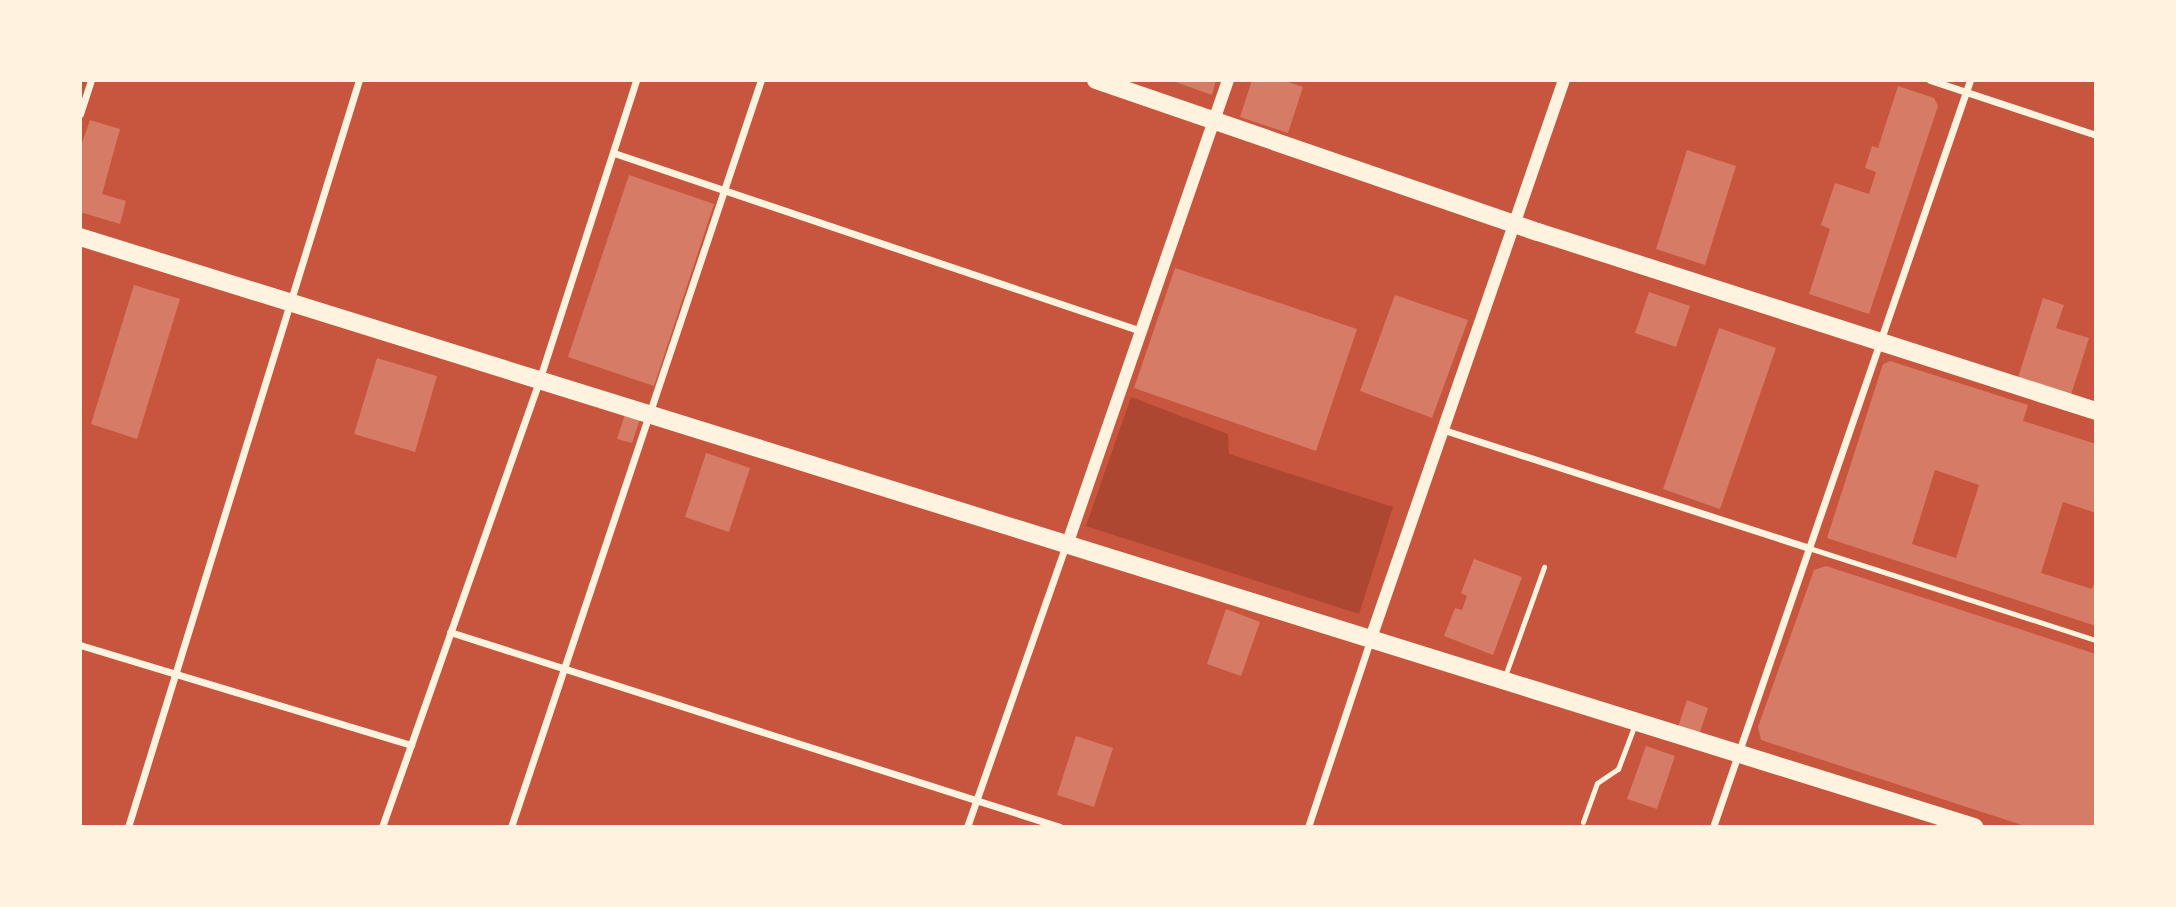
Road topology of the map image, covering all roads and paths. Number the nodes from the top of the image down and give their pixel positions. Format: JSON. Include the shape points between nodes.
{"nodes":[{"id":1,"x":91,"y":80,"type":"edge"},
{"id":2,"x":359,"y":80,"type":"edge"},
{"id":3,"x":636,"y":80,"type":"edge"},
{"id":4,"x":761,"y":80,"type":"edge"},
{"id":5,"x":1228,"y":80,"type":"edge"},
{"id":6,"x":1564,"y":80,"type":"edge"},
{"id":7,"x":1930,"y":80,"type":"edge"},
{"id":8,"x":1970,"y":80,"type":"edge"},
{"id":9,"x":1100,"y":81,"type":"edge"},
{"id":10,"x":1966,"y":92,"type":"junction"},
{"id":11,"x":82,"y":105,"type":"edge"},
{"id":12,"x":80,"y":114,"type":"edge"},
{"id":13,"x":1214,"y":121,"type":"junction"},
{"id":14,"x":2095,"y":135,"type":"edge"},
{"id":15,"x":614,"y":153,"type":"junction"},
{"id":16,"x":726,"y":191,"type":"junction"},
{"id":17,"x":1515,"y":224,"type":"junction"},
{"id":18,"x":80,"y":237,"type":"edge"},
{"id":19,"x":293,"y":304,"type":"junction"},
{"id":20,"x":1141,"y":331,"type":"junction"},
{"id":21,"x":1878,"y":341,"type":"junction"},
{"id":22,"x":539,"y":381,"type":"junction"},
{"id":23,"x":2095,"y":411,"type":"edge"},
{"id":24,"x":653,"y":413,"type":"junction"},
{"id":25,"x":1444,"y":430,"type":"junction"},
{"id":26,"x":1068,"y":541,"type":"junction"},
{"id":27,"x":1807,"y":547,"type":"junction"},
{"id":28,"x":1544,"y":567,"type":"dead end"},
{"id":29,"x":450,"y":632,"type":"junction"},
{"id":30,"x":1372,"y":635,"type":"junction"},
{"id":31,"x":2095,"y":640,"type":"edge"},
{"id":32,"x":80,"y":645,"type":"edge"},
{"id":33,"x":564,"y":668,"type":"junction"},
{"id":34,"x":174,"y":674,"type":"junction"},
{"id":35,"x":1504,"y":679,"type":"junction"},
{"id":36,"x":1636,"y":721,"type":"junction"},
{"id":37,"x":411,"y":745,"type":"junction"},
{"id":38,"x":1738,"y":754,"type":"junction"},
{"id":39,"x":977,"y":800,"type":"junction"},
{"id":40,"x":1583,"y":821,"type":"dead end"},
{"id":41,"x":128,"y":827,"type":"edge"},
{"id":42,"x":382,"y":827,"type":"edge"},
{"id":43,"x":511,"y":827,"type":"edge"},
{"id":44,"x":967,"y":827,"type":"edge"},
{"id":45,"x":1060,"y":827,"type":"edge"},
{"id":46,"x":1308,"y":827,"type":"edge"},
{"id":47,"x":1713,"y":827,"type":"edge"},
{"id":48,"x":1974,"y":827,"type":"edge"}],
"edges":[{"from":1,"to":11,"type":"street"},
{"from":2,"to":19,"type":"street"},
{"from":3,"to":15,"type":"street"},
{"from":4,"to":16,"type":"street"},
{"from":5,"to":13,"type":"street"},
{"from":6,"to":17,"type":"street"},
{"from":7,"to":10,"type":"street"},
{"from":8,"to":10,"type":"street"},
{"from":9,"to":13,"type":"main road"},
{"from":10,"to":14,"type":"street"},
{"from":10,"to":21,"type":"street"},
{"from":11,"to":12,"type":"street"},
{"from":13,"to":17,"type":"main road"},
{"from":13,"to":20,"type":"street"},
{"from":15,"to":16,"type":"street"},
{"from":15,"to":22,"type":"street"},
{"from":16,"to":20,"type":"street"},
{"from":16,"to":24,"type":"street"},
{"from":17,"to":21,"type":"main road"},
{"from":17,"to":25,"type":"street"},
{"from":18,"to":19,"type":"main road"},
{"from":19,"to":22,"type":"main road"},
{"from":19,"to":34,"type":"street"},
{"from":20,"to":26,"type":"street"},
{"from":21,"to":23,"type":"main road"},
{"from":21,"to":27,"type":"street"},
{"from":22,"to":24,"type":"main road"},
{"from":22,"to":29,"type":"street"},
{"from":24,"to":26,"type":"main road"},
{"from":24,"to":33,"type":"street"},
{"from":25,"to":27,"type":"street"},
{"from":25,"to":30,"type":"street"},
{"from":26,"to":30,"type":"main road"},
{"from":26,"to":39,"type":"street"},
{"from":27,"to":31,"type":"lane"},
{"from":27,"to":38,"type":"street"},
{"from":28,"to":35,"type":"lane"},
{"from":29,"to":33,"type":"street"},
{"from":29,"to":37,"type":"street"},
{"from":30,"to":35,"type":"main road"},
{"from":30,"to":46,"type":"street"},
{"from":32,"to":34,"type":"street"},
{"from":33,"to":39,"type":"street"},
{"from":33,"to":43,"type":"street"},
{"from":34,"to":37,"type":"street"},
{"from":34,"to":41,"type":"street"},
{"from":35,"to":36,"type":"main road"},
{"from":36,"to":38,"type":"main road"},
{"from":36,"to":40,"type":"lane","via":[[1618,769],[1597,783]]},
{"from":37,"to":42,"type":"street"},
{"from":38,"to":47,"type":"street"},
{"from":38,"to":48,"type":"main road"},
{"from":39,"to":44,"type":"street"},
{"from":39,"to":45,"type":"street"}]}
